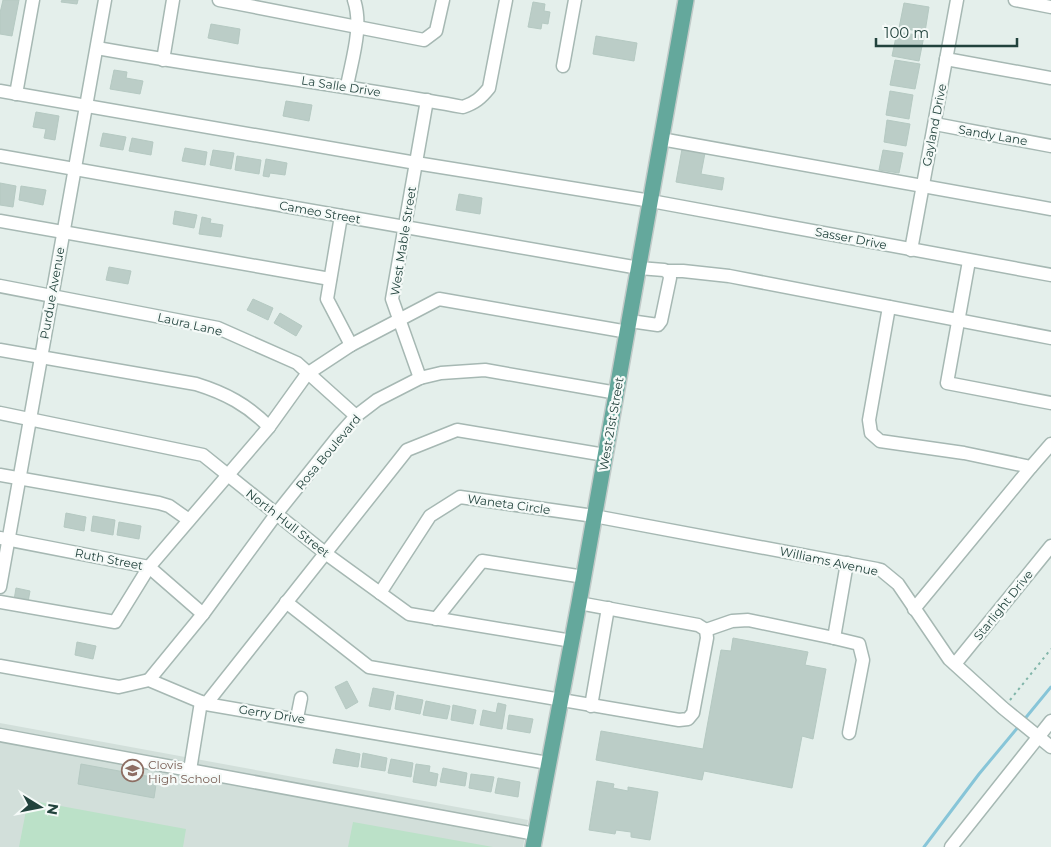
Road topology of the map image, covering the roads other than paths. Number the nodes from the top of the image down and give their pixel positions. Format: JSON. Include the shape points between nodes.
{"nodes":[{"id":1,"x":33,"y":0,"type":"edge"},
{"id":2,"x":105,"y":0,"type":"edge"},
{"id":3,"x":173,"y":0,"type":"edge"},
{"id":4,"x":219,"y":0,"type":"edge"},
{"id":5,"x":354,"y":0,"type":"edge"},
{"id":6,"x":506,"y":0,"type":"edge"},
{"id":7,"x":575,"y":0,"type":"edge"},
{"id":8,"x":686,"y":0,"type":"edge"},
{"id":9,"x":957,"y":0,"type":"edge"},
{"id":10,"x":1015,"y":0,"type":"edge"},
{"id":11,"x":441,"y":3,"type":"edge"},
{"id":12,"x":1051,"y":7,"type":"edge"},
{"id":13,"x":358,"y":26,"type":"junction"},
{"id":14,"x":97,"y":48,"type":"junction"},
{"id":15,"x":946,"y":59,"type":"junction"},
{"id":16,"x":163,"y":60,"type":"junction"},
{"id":17,"x":563,"y":66,"type":"dead end"},
{"id":18,"x":1051,"y":78,"type":"edge"},
{"id":19,"x":347,"y":86,"type":"junction"},
{"id":20,"x":0,"y":91,"type":"edge"},
{"id":21,"x":16,"y":94,"type":"junction"},
{"id":22,"x":427,"y":100,"type":"junction"},
{"id":23,"x":86,"y":106,"type":"junction"},
{"id":24,"x":935,"y":124,"type":"junction"},
{"id":25,"x":661,"y":139,"type":"junction"},
{"id":26,"x":1051,"y":146,"type":"edge"},
{"id":27,"x":0,"y":156,"type":"edge"},
{"id":28,"x":416,"y":163,"type":"junction"},
{"id":29,"x":74,"y":169,"type":"junction"},
{"id":30,"x":923,"y":185,"type":"junction"},
{"id":31,"x":651,"y":201,"type":"junction"},
{"id":32,"x":1051,"y":209,"type":"edge"},
{"id":33,"x":341,"y":216,"type":"junction"},
{"id":34,"x":0,"y":222,"type":"edge"},
{"id":35,"x":404,"y":227,"type":"junction"},
{"id":36,"x":63,"y":232,"type":"junction"},
{"id":37,"x":911,"y":250,"type":"junction"},
{"id":38,"x":969,"y":261,"type":"junction"},
{"id":39,"x":639,"y":268,"type":"junction"},
{"id":40,"x":667,"y":272,"type":"junction"},
{"id":41,"x":1051,"y":276,"type":"edge"},
{"id":42,"x":330,"y":279,"type":"junction"},
{"id":43,"x":0,"y":286,"type":"edge"},
{"id":44,"x":53,"y":295,"type":"junction"},
{"id":45,"x":889,"y":306,"type":"junction"},
{"id":46,"x":400,"y":320,"type":"junction"},
{"id":47,"x":958,"y":320,"type":"junction"},
{"id":48,"x":629,"y":327,"type":"junction"},
{"id":49,"x":1051,"y":338,"type":"edge"},
{"id":50,"x":351,"y":345,"type":"junction"},
{"id":51,"x":0,"y":350,"type":"edge"},
{"id":52,"x":41,"y":357,"type":"junction"},
{"id":53,"x":307,"y":374,"type":"junction"},
{"id":54,"x":420,"y":378,"type":"junction"},
{"id":55,"x":617,"y":393,"type":"junction"},
{"id":56,"x":1051,"y":403,"type":"edge"},
{"id":57,"x":0,"y":413,"type":"edge"},
{"id":58,"x":356,"y":416,"type":"junction"},
{"id":59,"x":29,"y":418,"type":"junction"},
{"id":60,"x":269,"y":427,"type":"junction"},
{"id":61,"x":1051,"y":444,"type":"edge"},
{"id":62,"x":605,"y":456,"type":"junction"},
{"id":63,"x":1031,"y":467,"type":"junction"},
{"id":64,"x":0,"y":476,"type":"edge"},
{"id":65,"x":228,"y":476,"type":"junction"},
{"id":66,"x":19,"y":479,"type":"junction"},
{"id":67,"x":277,"y":513,"type":"junction"},
{"id":68,"x":594,"y":516,"type":"junction"},
{"id":69,"x":189,"y":520,"type":"junction"},
{"id":70,"x":4,"y":539,"type":"edge"},
{"id":71,"x":1051,"y":546,"type":"edge"},
{"id":72,"x":325,"y":553,"type":"junction"},
{"id":73,"x":847,"y":563,"type":"junction"},
{"id":74,"x":149,"y":567,"type":"junction"},
{"id":75,"x":584,"y":577,"type":"junction"},
{"id":76,"x":0,"y":587,"type":"edge"},
{"id":77,"x":380,"y":593,"type":"junction"},
{"id":78,"x":0,"y":602,"type":"edge"},
{"id":79,"x":286,"y":602,"type":"junction"},
{"id":80,"x":580,"y":603,"type":"junction"},
{"id":81,"x":608,"y":608,"type":"junction"},
{"id":82,"x":914,"y":609,"type":"junction"},
{"id":83,"x":203,"y":614,"type":"junction"},
{"id":84,"x":436,"y":619,"type":"junction"},
{"id":85,"x":706,"y":630,"type":"junction"},
{"id":86,"x":834,"y":638,"type":"junction"},
{"id":87,"x":572,"y":640,"type":"junction"},
{"id":88,"x":954,"y":664,"type":"junction"},
{"id":89,"x":0,"y":666,"type":"edge"},
{"id":90,"x":150,"y":680,"type":"junction"},
{"id":91,"x":301,"y":698,"type":"dead end"},
{"id":92,"x":562,"y":701,"type":"junction"},
{"id":93,"x":203,"y":703,"type":"junction"},
{"id":94,"x":591,"y":706,"type":"junction"},
{"id":95,"x":297,"y":718,"type":"junction"},
{"id":96,"x":1051,"y":721,"type":"edge"},
{"id":97,"x":849,"y":732,"type":"dead end"},
{"id":98,"x":0,"y":735,"type":"edge"},
{"id":99,"x":1039,"y":737,"type":"junction"},
{"id":100,"x":1051,"y":747,"type":"edge"},
{"id":101,"x":548,"y":762,"type":"junction"},
{"id":102,"x":190,"y":770,"type":"junction"},
{"id":103,"x":534,"y":841,"type":"edge"},
{"id":104,"x":951,"y":847,"type":"edge"}],
"edges":[{"from":1,"to":21,"type":"street"},
{"from":2,"to":14,"type":"street","name":"Purdue Avenue"},
{"from":3,"to":16,"type":"street"},
{"from":4,"to":13,"type":"street"},
{"from":5,"to":13,"type":"street"},
{"from":6,"to":22,"type":"street","name":"La Salle Drive","via":[[489,88],[481,99],[463,107]]},
{"from":7,"to":17,"type":"street"},
{"from":8,"to":25,"type":"main road","name":"West 21st Street"},
{"from":9,"to":15,"type":"street","name":"Gayland Drive"},
{"from":10,"to":12,"type":"street"},
{"from":11,"to":13,"type":"street","via":[[436,31],[424,40]]},
{"from":13,"to":19,"type":"street"},
{"from":14,"to":16,"type":"street","name":"La Salle Drive"},
{"from":14,"to":23,"type":"street","name":"Purdue Avenue"},
{"from":15,"to":18,"type":"street"},
{"from":15,"to":24,"type":"street","name":"Gayland Drive"},
{"from":16,"to":19,"type":"street","name":"La Salle Drive"},
{"from":19,"to":22,"type":"street","name":"La Salle Drive"},
{"from":20,"to":21,"type":"street","name":"Sasser Drive"},
{"from":21,"to":23,"type":"street","name":"Sasser Drive"},
{"from":22,"to":28,"type":"street","name":"West Mable Street"},
{"from":23,"to":28,"type":"street","name":"Sasser Drive"},
{"from":23,"to":29,"type":"street","name":"Purdue Avenue"},
{"from":24,"to":26,"type":"street","name":"Sandy Lane"},
{"from":24,"to":30,"type":"street","name":"Gayland Drive"},
{"from":25,"to":30,"type":"street"},
{"from":25,"to":31,"type":"main road","name":"West 21st Street"},
{"from":27,"to":29,"type":"street","name":"Cameo Street"},
{"from":28,"to":31,"type":"street","name":"Sasser Drive"},
{"from":28,"to":35,"type":"street","name":"West Mable Street"},
{"from":29,"to":33,"type":"street","name":"Cameo Street"},
{"from":29,"to":36,"type":"street","name":"Purdue Avenue"},
{"from":30,"to":32,"type":"street"},
{"from":30,"to":37,"type":"street","name":"Gayland Drive"},
{"from":31,"to":37,"type":"street","name":"Sasser Drive"},
{"from":31,"to":39,"type":"main road","name":"West 21st Street"},
{"from":33,"to":35,"type":"street","name":"Cameo Street"},
{"from":33,"to":42,"type":"street"},
{"from":34,"to":36,"type":"street"},
{"from":35,"to":39,"type":"street","name":"Cameo Street"},
{"from":35,"to":46,"type":"street","name":"West Mable Street","via":[[392,299]]},
{"from":36,"to":42,"type":"street"},
{"from":36,"to":44,"type":"street","name":"Purdue Avenue"},
{"from":37,"to":38,"type":"street","name":"Sasser Drive"},
{"from":38,"to":41,"type":"street","name":"Sasser Drive"},
{"from":38,"to":47,"type":"street"},
{"from":39,"to":40,"type":"street","name":"Cameo Street"},
{"from":39,"to":48,"type":"main road","name":"West 21st Street"},
{"from":40,"to":45,"type":"street","name":"Cameo Street","via":[[729,276]]},
{"from":40,"to":48,"type":"street","via":[[670,278],[662,321],[658,325]]},
{"from":42,"to":50,"type":"street","via":[[327,299]]},
{"from":43,"to":44,"type":"street","name":"Laura Lane"},
{"from":44,"to":52,"type":"street","name":"Purdue Avenue"},
{"from":44,"to":53,"type":"street","name":"Laura Lane","via":[[218,328],[297,363]]},
{"from":45,"to":47,"type":"street","name":"Cameo Street"},
{"from":45,"to":63,"type":"street","via":[[869,420],[871,433],[880,441],[964,452]]},
{"from":46,"to":48,"type":"street","via":[[439,299]]},
{"from":46,"to":50,"type":"street"},
{"from":46,"to":54,"type":"street","name":"West Mable Street"},
{"from":47,"to":49,"type":"street","name":"Cameo Street"},
{"from":47,"to":56,"type":"street","via":[[947,383]]},
{"from":48,"to":55,"type":"main road","name":"West 21st Street"},
{"from":50,"to":53,"type":"street"},
{"from":51,"to":52,"type":"street"},
{"from":52,"to":59,"type":"street","name":"Purdue Avenue"},
{"from":52,"to":60,"type":"street","via":[[196,384],[239,403]]},
{"from":53,"to":58,"type":"street","name":"Laura Lane"},
{"from":53,"to":60,"type":"street"},
{"from":54,"to":55,"type":"street","name":"Rosa Boulevard","via":[[485,370]]},
{"from":54,"to":58,"type":"street","name":"Rosa Boulevard","via":[[377,400]]},
{"from":55,"to":62,"type":"main road","name":"West 21st Street"},
{"from":57,"to":59,"type":"street","name":"North Hull Street"},
{"from":58,"to":67,"type":"street","name":"Rosa Boulevard"},
{"from":59,"to":65,"type":"street","name":"North Hull Street","via":[[203,455]]},
{"from":59,"to":66,"type":"street","name":"Purdue Avenue"},
{"from":60,"to":65,"type":"street"},
{"from":61,"to":63,"type":"street"},
{"from":62,"to":68,"type":"main road","name":"West 21st Street"},
{"from":62,"to":72,"type":"street","via":[[457,430],[407,450]]},
{"from":63,"to":82,"type":"street"},
{"from":64,"to":66,"type":"street"},
{"from":65,"to":67,"type":"street","name":"North Hull Street"},
{"from":65,"to":69,"type":"street"},
{"from":66,"to":69,"type":"street","via":[[159,503]]},
{"from":66,"to":70,"type":"street","name":"Purdue Avenue"},
{"from":67,"to":72,"type":"street","name":"North Hull Street"},
{"from":67,"to":83,"type":"street","name":"Rosa Boulevard"},
{"from":68,"to":73,"type":"street","name":"Williams Avenue"},
{"from":68,"to":75,"type":"main road","name":"West 21st Street"},
{"from":68,"to":77,"type":"street","name":"Waneta Circle","via":[[460,497],[430,516]]},
{"from":69,"to":74,"type":"street"},
{"from":70,"to":74,"type":"street","name":"Ruth Street"},
{"from":70,"to":76,"type":"street","name":"Purdue Avenue"},
{"from":71,"to":88,"type":"street","name":"Starlight Drive"},
{"from":72,"to":77,"type":"street","name":"North Hull Street"},
{"from":72,"to":79,"type":"street"},
{"from":73,"to":82,"type":"street","name":"Williams Avenue","via":[[881,570],[898,584]]},
{"from":73,"to":86,"type":"street"},
{"from":74,"to":78,"type":"street","via":[[115,622]]},
{"from":74,"to":83,"type":"street","name":"Ruth Street"},
{"from":75,"to":80,"type":"main road","name":"West 21st Street"},
{"from":75,"to":84,"type":"street","via":[[482,561]]},
{"from":77,"to":84,"type":"street","name":"North Hull Street","via":[[409,614]]},
{"from":79,"to":92,"type":"street","via":[[369,667]]},
{"from":79,"to":93,"type":"street"},
{"from":80,"to":81,"type":"street"},
{"from":80,"to":87,"type":"main road","name":"West 21st Street"},
{"from":81,"to":85,"type":"street","via":[[698,625]]},
{"from":81,"to":94,"type":"street"},
{"from":82,"to":88,"type":"street","name":"Williams Avenue"},
{"from":83,"to":90,"type":"street","name":"Rosa Boulevard"},
{"from":84,"to":87,"type":"street","name":"North Hull Street"},
{"from":85,"to":86,"type":"street","via":[[732,621],[748,620]]},
{"from":85,"to":94,"type":"street","via":[[693,713],[688,720]]},
{"from":86,"to":97,"type":"street","via":[[859,644],[863,660]]},
{"from":87,"to":92,"type":"main road","name":"West 21st Street"},
{"from":88,"to":99,"type":"street","name":"Williams Avenue"},
{"from":89,"to":90,"type":"street","via":[[119,687]]},
{"from":90,"to":93,"type":"street","name":"Gerry Drive"},
{"from":91,"to":95,"type":"street"},
{"from":92,"to":94,"type":"street"},
{"from":92,"to":101,"type":"main road","name":"West 21st Street"},
{"from":93,"to":95,"type":"street","name":"Gerry Drive"},
{"from":93,"to":102,"type":"street"},
{"from":95,"to":101,"type":"street","name":"Gerry Drive"},
{"from":96,"to":99,"type":"street"},
{"from":98,"to":102,"type":"street"},
{"from":99,"to":100,"type":"street","name":"Williams Avenue"},
{"from":99,"to":104,"type":"street"},
{"from":101,"to":103,"type":"main road","name":"West 21st Street"},
{"from":102,"to":103,"type":"street"}]}
